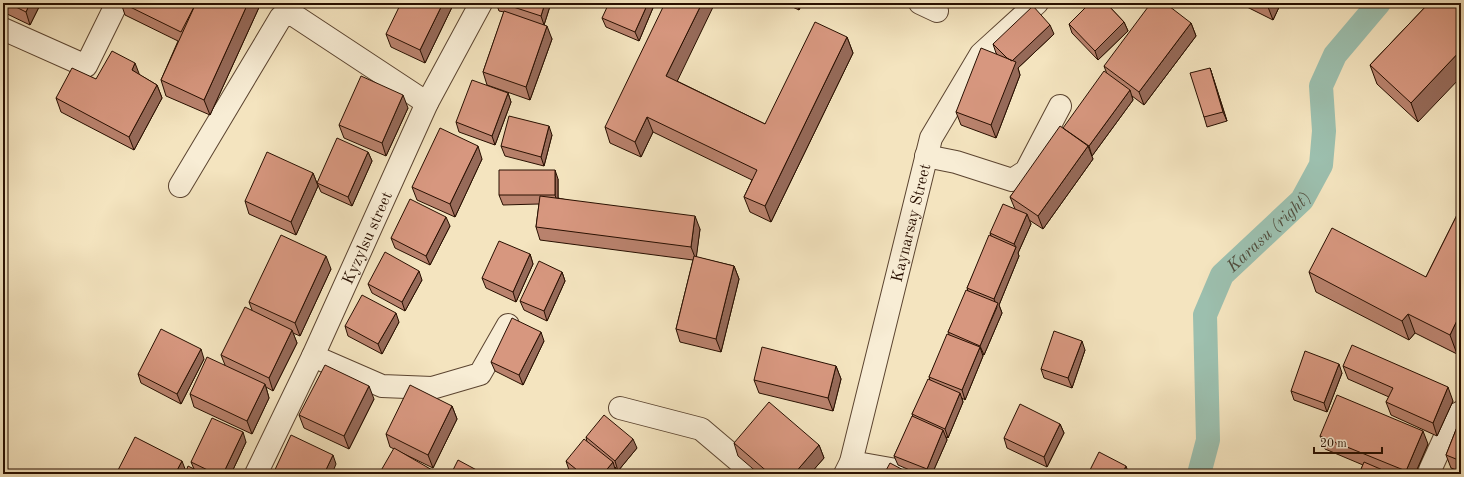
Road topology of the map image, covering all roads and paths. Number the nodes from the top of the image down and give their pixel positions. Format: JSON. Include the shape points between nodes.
{"nodes":[{"id":1,"x":116,"y":3,"type":"edge"},
{"id":2,"x":481,"y":3,"type":"edge"},
{"id":3,"x":1037,"y":3,"type":"edge"},
{"id":4,"x":3,"y":29,"type":"edge"},
{"id":5,"x":427,"y":103,"type":"junction"},
{"id":6,"x":1060,"y":106,"type":"dead end"},
{"id":7,"x":926,"y":156,"type":"junction"},
{"id":8,"x":180,"y":186,"type":"dead end"},
{"id":9,"x":508,"y":325,"type":"edge"},
{"id":10,"x":313,"y":356,"type":"junction"},
{"id":11,"x":620,"y":408,"type":"dead end"},
{"id":12,"x":1461,"y":412,"type":"edge"},
{"id":13,"x":848,"y":468,"type":"edge"},
{"id":14,"x":1432,"y":473,"type":"edge"},
{"id":15,"x":256,"y":474,"type":"edge"},
{"id":16,"x":754,"y":474,"type":"edge"},
{"id":17,"x":906,"y":474,"type":"edge"}],
"edges":[{"from":1,"to":4,"type":"street","via":[[86,66]]},
{"from":2,"to":5,"type":"street","name":"Kyzylsu street"},
{"from":3,"to":7,"type":"street","name":"Kaynarsay Street","via":[[981,54],[930,138]]},
{"from":5,"to":8,"type":"street","via":[[292,14],[286,15],[281,17]]},
{"from":5,"to":10,"type":"street","name":"Kyzylsu street"},
{"from":6,"to":7,"type":"street","via":[[1026,171],[1012,180],[956,162]]},
{"from":7,"to":13,"type":"street","name":"Kaynarsay Street"},
{"from":9,"to":10,"type":"street","via":[[480,374],[432,388],[382,386]]},
{"from":10,"to":15,"type":"street","name":"Kyzylsu street"},
{"from":11,"to":16,"type":"street","via":[[700,430]]},
{"from":12,"to":14,"type":"street","via":[[1455,415]]},
{"from":13,"to":17,"type":"street","via":[[902,471]]}]}
